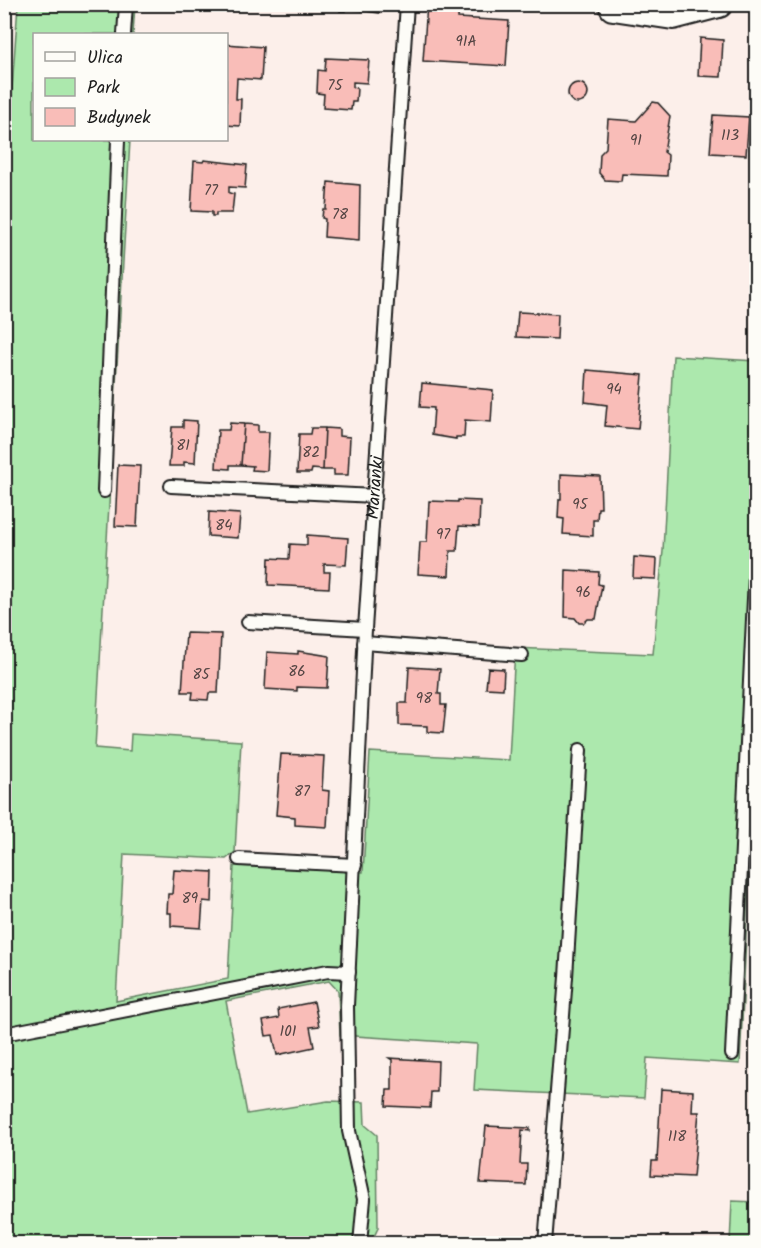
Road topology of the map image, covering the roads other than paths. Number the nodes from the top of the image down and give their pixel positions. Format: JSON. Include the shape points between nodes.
{"nodes":[{"id":1,"x":126,"y":4,"type":"edge"},
{"id":2,"x":407,"y":4,"type":"edge"},
{"id":3,"x":719,"y":4,"type":"edge"},
{"id":4,"x":610,"y":6,"type":"edge"},
{"id":5,"x":124,"y":33,"type":"edge"},
{"id":6,"x":118,"y":141,"type":"edge"},
{"id":7,"x":171,"y":486,"type":"dead end"},
{"id":8,"x":104,"y":491,"type":"dead end"},
{"id":9,"x":375,"y":496,"type":"junction"},
{"id":10,"x":756,"y":556,"type":"edge"},
{"id":11,"x":248,"y":622,"type":"dead end"},
{"id":12,"x":365,"y":629,"type":"junction"},
{"id":13,"x":364,"y":643,"type":"junction"},
{"id":14,"x":522,"y":655,"type":"dead end"},
{"id":15,"x":580,"y":750,"type":"dead end"},
{"id":16,"x":239,"y":859,"type":"dead end"},
{"id":17,"x":355,"y":865,"type":"junction"},
{"id":18,"x":349,"y":972,"type":"junction"},
{"id":19,"x":4,"y":1034,"type":"edge"},
{"id":20,"x":732,"y":1054,"type":"dead end"},
{"id":21,"x":360,"y":1244,"type":"edge"},
{"id":22,"x":545,"y":1244,"type":"edge"}],
"edges":[{"from":1,"to":5,"type":"lane"},
{"from":2,"to":9,"type":"lane","name":"Marianki"},
{"from":3,"to":4,"type":"street","via":[[673,15]]},
{"from":6,"to":8,"type":"lane"},
{"from":7,"to":9,"type":"lane"},
{"from":9,"to":12,"type":"lane","name":"Marianki"},
{"from":10,"to":20,"type":"lane"},
{"from":11,"to":12,"type":"lane"},
{"from":12,"to":13,"type":"lane","name":"Marianki"},
{"from":13,"to":14,"type":"lane"},
{"from":13,"to":17,"type":"lane","name":"Marianki"},
{"from":15,"to":22,"type":"lane"},
{"from":16,"to":17,"type":"lane"},
{"from":17,"to":18,"type":"lane","name":"Marianki"},
{"from":18,"to":19,"type":"lane","via":[[328,971]]},
{"from":18,"to":21,"type":"lane","name":"Marianki","via":[[348,1111],[351,1146],[364,1199]]}]}
